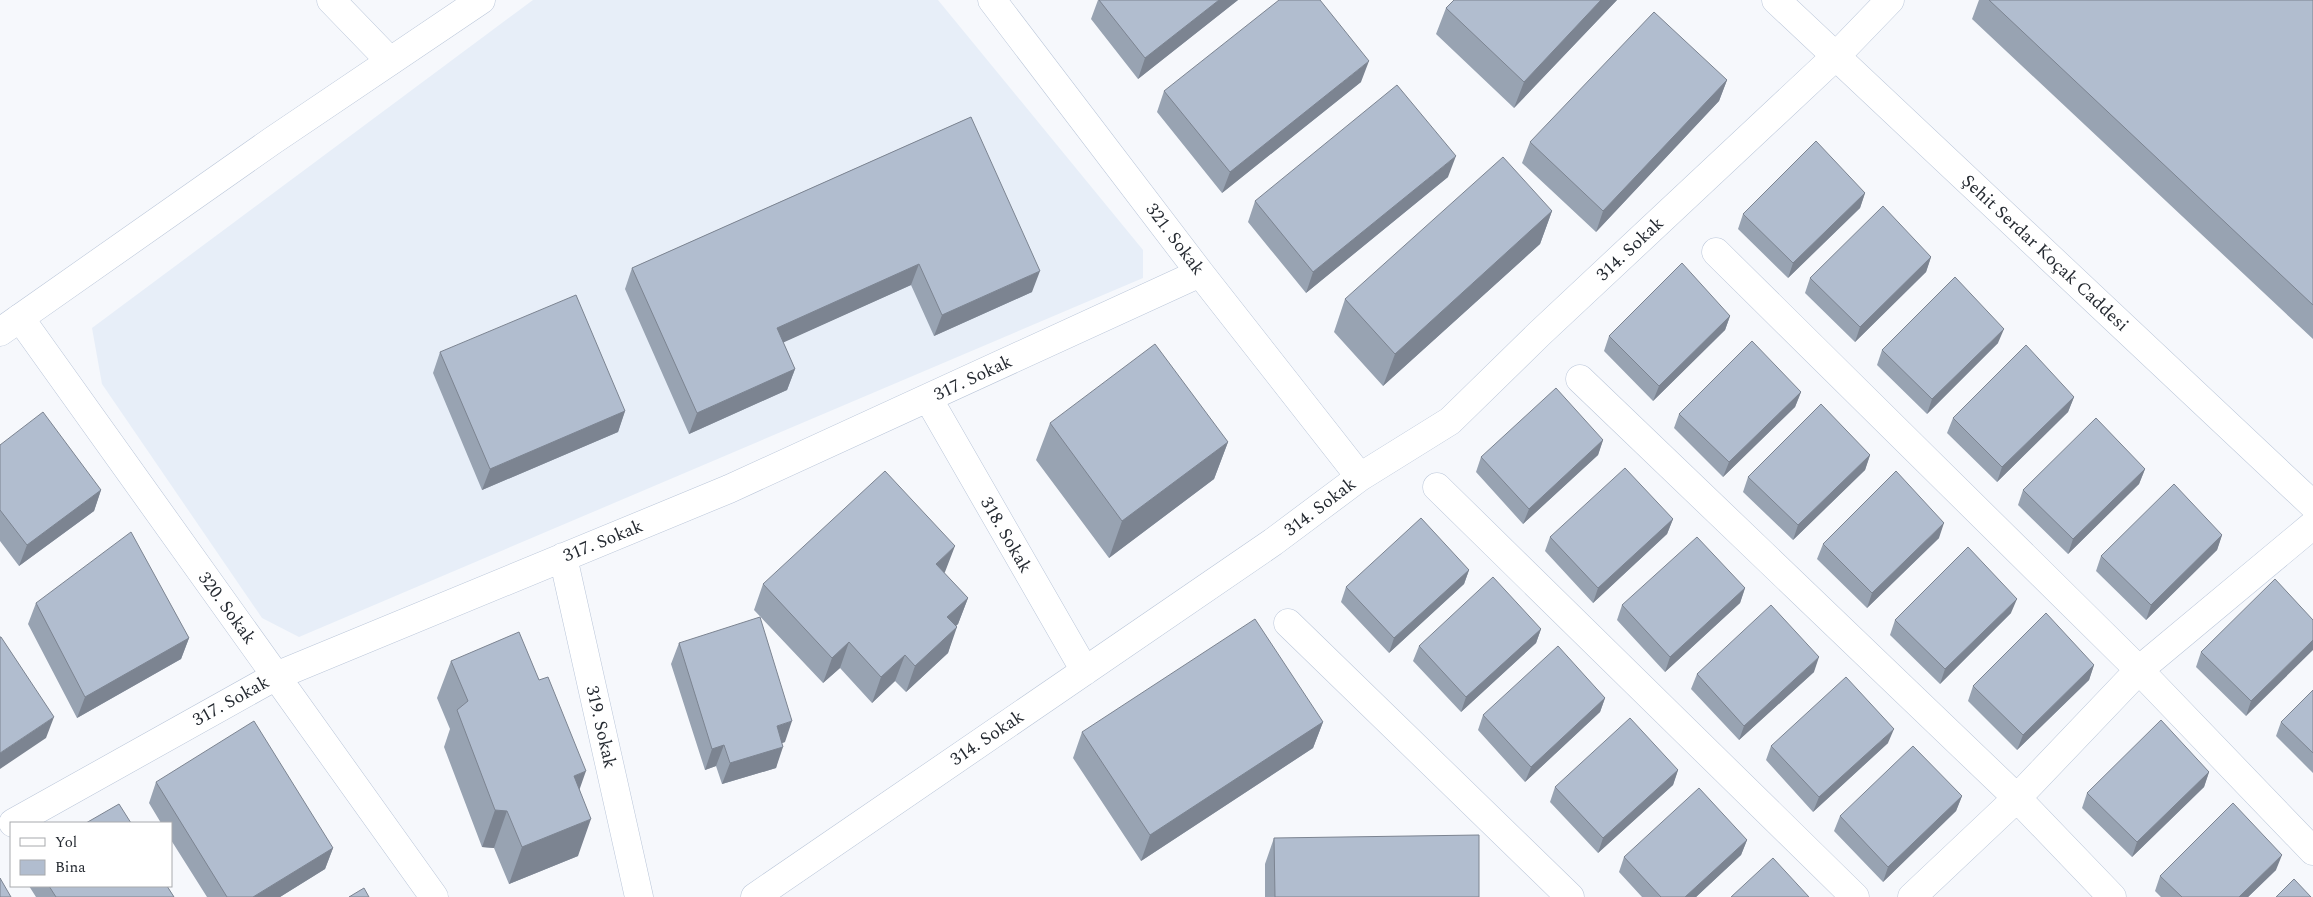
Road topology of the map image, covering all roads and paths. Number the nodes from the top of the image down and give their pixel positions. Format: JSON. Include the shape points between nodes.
{"nodes":[{"id":1,"x":332,"y":0,"type":"edge"},
{"id":2,"x":481,"y":0,"type":"edge"},
{"id":3,"x":992,"y":0,"type":"edge"},
{"id":4,"x":1776,"y":0,"type":"edge"},
{"id":5,"x":1890,"y":0,"type":"edge"},
{"id":6,"x":1836,"y":56,"type":"junction"},
{"id":7,"x":390,"y":61,"type":"junction"},
{"id":8,"x":1716,"y":252,"type":"dead end"},
{"id":9,"x":1200,"y":273,"type":"junction"},
{"id":10,"x":10,"y":325,"type":"edge"},
{"id":11,"x":1580,"y":379,"type":"dead end"},
{"id":12,"x":928,"y":398,"type":"junction"},
{"id":13,"x":1360,"y":477,"type":"junction"},
{"id":14,"x":1437,"y":488,"type":"dead end"},
{"id":15,"x":2313,"y":505,"type":"edge"},
{"id":16,"x":2313,"y":525,"type":"edge"},
{"id":17,"x":563,"y":557,"type":"junction"},
{"id":18,"x":1288,"y":623,"type":"dead end"},
{"id":19,"x":2138,"y":670,"type":"junction"},
{"id":20,"x":1085,"y":671,"type":"junction"},
{"id":21,"x":276,"y":676,"type":"junction"},
{"id":22,"x":2017,"y":798,"type":"junction"},
{"id":23,"x":16,"y":822,"type":"edge"},
{"id":24,"x":2313,"y":851,"type":"edge"},
{"id":25,"x":434,"y":897,"type":"edge"},
{"id":26,"x":639,"y":897,"type":"edge"},
{"id":27,"x":755,"y":897,"type":"edge"},
{"id":28,"x":1570,"y":897,"type":"edge"},
{"id":29,"x":1855,"y":897,"type":"edge"},
{"id":30,"x":1912,"y":897,"type":"edge"},
{"id":31,"x":2112,"y":897,"type":"edge"}],
"edges":[{"from":1,"to":7,"type":"street"},
{"from":2,"to":7,"type":"street"},
{"from":3,"to":9,"type":"street","name":"321. Sokak"},
{"from":4,"to":6,"type":"street","name":"Şehit Serdar Koçak Caddesi"},
{"from":5,"to":6,"type":"street","name":"314. Sokak"},
{"from":6,"to":13,"type":"street","name":"314. Sokak","via":[[1450,421]]},
{"from":6,"to":15,"type":"street","name":"Şehit Serdar Koçak Caddesi"},
{"from":7,"to":10,"type":"street"},
{"from":8,"to":19,"type":"street"},
{"from":9,"to":12,"type":"street","name":"317. Sokak"},
{"from":9,"to":13,"type":"street","name":"321. Sokak"},
{"from":10,"to":21,"type":"street","name":"320. Sokak"},
{"from":11,"to":22,"type":"street"},
{"from":12,"to":17,"type":"street","name":"317. Sokak","via":[[729,489]]},
{"from":12,"to":20,"type":"street","name":"318. Sokak"},
{"from":13,"to":20,"type":"street","name":"314. Sokak","via":[[1273,542]]},
{"from":14,"to":29,"type":"street"},
{"from":16,"to":19,"type":"street"},
{"from":17,"to":21,"type":"street","name":"317. Sokak"},
{"from":17,"to":26,"type":"street","name":"319. Sokak"},
{"from":18,"to":28,"type":"street"},
{"from":19,"to":22,"type":"street"},
{"from":19,"to":24,"type":"street"},
{"from":20,"to":27,"type":"street","name":"314. Sokak"},
{"from":21,"to":23,"type":"street","name":"317. Sokak"},
{"from":21,"to":25,"type":"street","name":"320. Sokak"},
{"from":22,"to":30,"type":"street"},
{"from":22,"to":31,"type":"street"}]}
